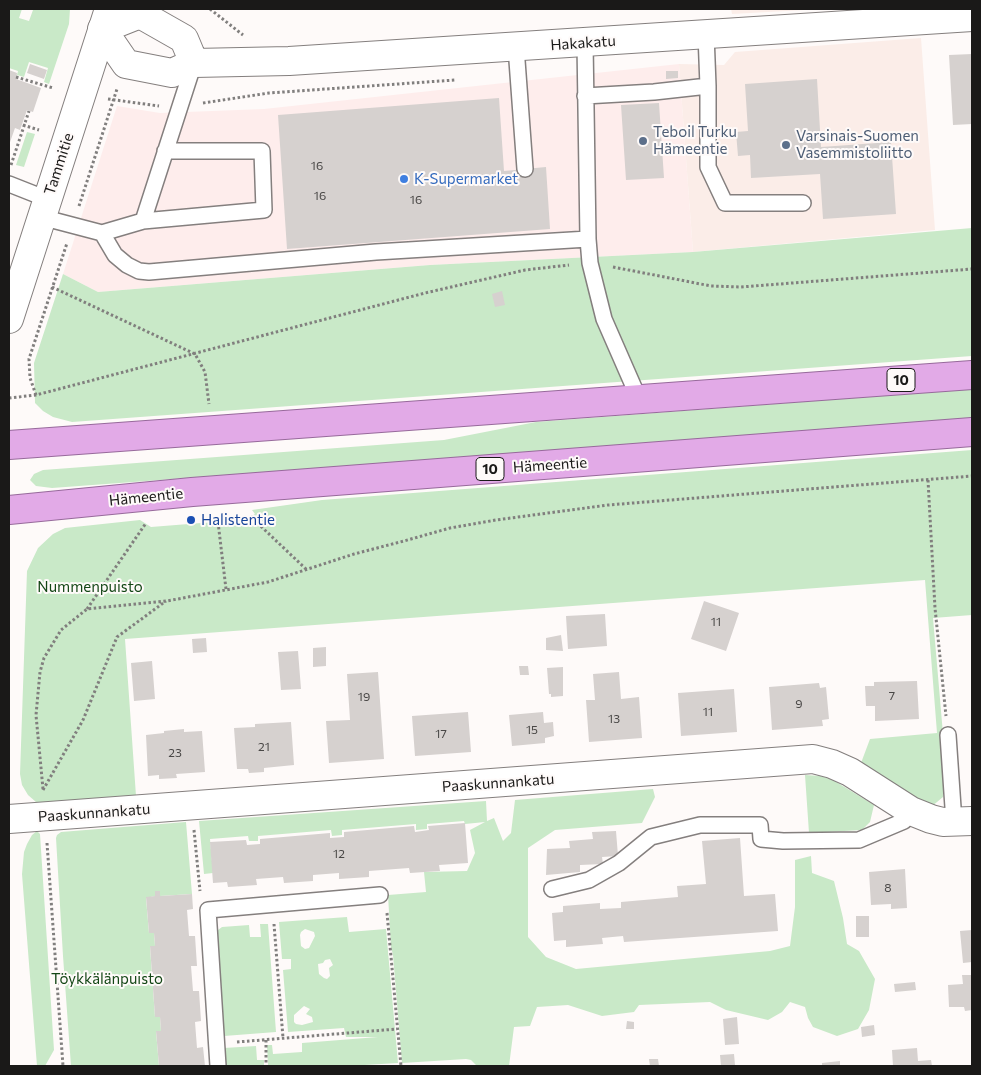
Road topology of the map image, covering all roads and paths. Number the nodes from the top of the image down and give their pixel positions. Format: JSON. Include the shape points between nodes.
{"nodes":[{"id":1,"x":972,"y":17,"type":"edge"},
{"id":2,"x":106,"y":19,"type":"edge"},
{"id":3,"x":706,"y":34,"type":"junction"},
{"id":4,"x":585,"y":43,"type":"junction"},
{"id":5,"x":516,"y":47,"type":"junction"},
{"id":6,"x":194,"y":63,"type":"junction"},
{"id":7,"x":16,"y":77,"type":"dead end"},
{"id":8,"x":458,"y":79,"type":"dead end"},
{"id":9,"x":708,"y":86,"type":"junction"},
{"id":10,"x":53,"y":88,"type":"dead end"},
{"id":11,"x":585,"y":96,"type":"junction"},
{"id":12,"x":108,"y":99,"type":"dead end"},
{"id":13,"x":114,"y":101,"type":"junction"},
{"id":14,"x":180,"y":106,"type":"junction"},
{"id":15,"x":29,"y":111,"type":"dead end"},
{"id":16,"x":23,"y":125,"type":"junction"},
{"id":17,"x":39,"y":130,"type":"dead end"},
{"id":18,"x":165,"y":151,"type":"junction"},
{"id":19,"x":525,"y":169,"type":"dead end"},
{"id":20,"x":9,"y":173,"type":"edge"},
{"id":21,"x":9,"y":184,"type":"edge"},
{"id":22,"x":803,"y":203,"type":"dead end"},
{"id":23,"x":44,"y":208,"type":"junction"},
{"id":24,"x":143,"y":221,"type":"junction"},
{"id":25,"x":73,"y":225,"type":"junction"},
{"id":26,"x":102,"y":233,"type":"junction"},
{"id":27,"x":588,"y":239,"type":"junction"},
{"id":28,"x":52,"y":287,"type":"junction"},
{"id":29,"x":9,"y":318,"type":"edge"},
{"id":30,"x":196,"y":354,"type":"junction"},
{"id":31,"x":972,"y":375,"type":"edge"},
{"id":32,"x":36,"y":395,"type":"junction"},
{"id":33,"x":9,"y":398,"type":"edge"},
{"id":34,"x":639,"y":399,"type":"junction"},
{"id":35,"x":210,"y":410,"type":"dead end"},
{"id":36,"x":972,"y":432,"type":"edge"},
{"id":37,"x":9,"y":445,"type":"edge"},
{"id":38,"x":972,"y":476,"type":"edge"},
{"id":39,"x":928,"y":480,"type":"junction"},
{"id":40,"x":9,"y":510,"type":"edge"},
{"id":41,"x":250,"y":516,"type":"dead end"},
{"id":42,"x":218,"y":522,"type":"dead end"},
{"id":43,"x":147,"y":523,"type":"dead end"},
{"id":44,"x":306,"y":570,"type":"junction"},
{"id":45,"x":226,"y":589,"type":"junction"},
{"id":46,"x":167,"y":601,"type":"junction"},
{"id":47,"x":87,"y":609,"type":"junction"},
{"id":48,"x":948,"y":735,"type":"joint"},
{"id":49,"x":43,"y":790,"type":"junction"},
{"id":50,"x":912,"y":811,"type":"junction"},
{"id":51,"x":45,"y":817,"type":"junction"},
{"id":52,"x":9,"y":819,"type":"edge"},
{"id":53,"x":963,"y":822,"type":"edge"},
{"id":54,"x":194,"y":826,"type":"dead end"},
{"id":55,"x":552,"y":889,"type":"dead end"},
{"id":56,"x":383,"y":900,"type":"joint"},
{"id":57,"x":273,"y":904,"type":"junction"},
{"id":58,"x":208,"y":910,"type":"junction"},
{"id":59,"x":398,"y":1030,"type":"junction"},
{"id":60,"x":283,"y":1038,"type":"junction"},
{"id":61,"x":266,"y":1040,"type":"junction"},
{"id":62,"x":216,"y":1044,"type":"junction"},
{"id":63,"x":63,"y":1066,"type":"edge"},
{"id":64,"x":218,"y":1066,"type":"edge"},
{"id":65,"x":266,"y":1066,"type":"edge"},
{"id":66,"x":401,"y":1066,"type":"edge"}],
"edges":[{"from":1,"to":3,"type":"street","name":"Hakakatu"},
{"from":2,"to":6,"type":"street","via":[[140,14],[184,39]]},
{"from":2,"to":6,"type":"street","name":"Hakakatu","via":[[126,64],[172,73]]},
{"from":2,"to":23,"type":"street","name":"Tammitie"},
{"from":3,"to":4,"type":"street","name":"Hakakatu"},
{"from":3,"to":9,"type":"lane"},
{"from":4,"to":5,"type":"street","name":"Hakakatu"},
{"from":4,"to":11,"type":"lane"},
{"from":5,"to":6,"type":"street","name":"Hakakatu","via":[[289,61]]},
{"from":5,"to":19,"type":"lane"},
{"from":6,"to":14,"type":"lane"},
{"from":7,"to":10,"type":"path"},
{"from":8,"to":14,"type":"path","via":[[269,94]]},
{"from":9,"to":11,"type":"lane"},
{"from":9,"to":22,"type":"lane","via":[[708,167],[725,203]]},
{"from":11,"to":27,"type":"lane"},
{"from":12,"to":13,"type":"path"},
{"from":13,"to":14,"type":"path","via":[[160,107]]},
{"from":13,"to":25,"type":"path"},
{"from":14,"to":18,"type":"lane"},
{"from":15,"to":16,"type":"path"},
{"from":16,"to":17,"type":"path"},
{"from":16,"to":20,"type":"path"},
{"from":18,"to":24,"type":"lane"},
{"from":18,"to":24,"type":"lane","via":[[262,151],[264,210]]},
{"from":21,"to":23,"type":"lane"},
{"from":23,"to":25,"type":"lane"},
{"from":23,"to":29,"type":"street","name":"Tammitie"},
{"from":24,"to":26,"type":"lane"},
{"from":25,"to":26,"type":"lane"},
{"from":25,"to":28,"type":"path"},
{"from":26,"to":27,"type":"lane","via":[[115,255],[127,265],[149,272],[376,252]]},
{"from":27,"to":34,"type":"lane","via":[[590,263],[604,319]]},
{"from":28,"to":30,"type":"path"},
{"from":28,"to":32,"type":"path","via":[[29,359],[30,378]]},
{"from":30,"to":32,"type":"path"},
{"from":30,"to":35,"type":"path","via":[[205,372]]},
{"from":31,"to":34,"type":"highway","number":"10"},
{"from":32,"to":33,"type":"path"},
{"from":34,"to":37,"type":"highway","number":"10"},
{"from":36,"to":40,"type":"highway","name":"Hämeentie","number":"10","via":[[192,492]]},
{"from":38,"to":39,"type":"path"},
{"from":39,"to":44,"type":"path","via":[[608,504],[496,520],[450,528]]},
{"from":39,"to":48,"type":"path","via":[[935,608]]},
{"from":41,"to":44,"type":"path"},
{"from":42,"to":45,"type":"path"},
{"from":43,"to":47,"type":"path"},
{"from":44,"to":45,"type":"path","via":[[268,582]]},
{"from":45,"to":46,"type":"path"},
{"from":46,"to":47,"type":"path"},
{"from":46,"to":49,"type":"path","via":[[116,637],[82,720]]},
{"from":47,"to":49,"type":"path","via":[[61,630],[44,658],[40,672],[36,715]]},
{"from":48,"to":53,"type":"lane"},
{"from":49,"to":51,"type":"path"},
{"from":50,"to":51,"type":"street","name":"Paaskunnankatu","via":[[850,772],[813,759]]},
{"from":50,"to":53,"type":"street","name":"Paaskunnankatu","via":[[942,822]]},
{"from":50,"to":55,"type":"lane","via":[[904,821],[859,840],[783,841],[762,839],[760,824],[700,825],[651,837],[619,863],[589,880]]},
{"from":51,"to":52,"type":"street","name":"Paaskunnankatu"},
{"from":51,"to":63,"type":"path"},
{"from":54,"to":58,"type":"path","via":[[200,894]]},
{"from":56,"to":57,"type":"lane"},
{"from":56,"to":59,"type":"path"},
{"from":57,"to":58,"type":"lane"},
{"from":57,"to":60,"type":"path"},
{"from":58,"to":62,"type":"lane"},
{"from":59,"to":60,"type":"path"},
{"from":59,"to":66,"type":"path"},
{"from":60,"to":61,"type":"path"},
{"from":61,"to":62,"type":"path"},
{"from":61,"to":65,"type":"path"},
{"from":62,"to":64,"type":"lane"}]}
